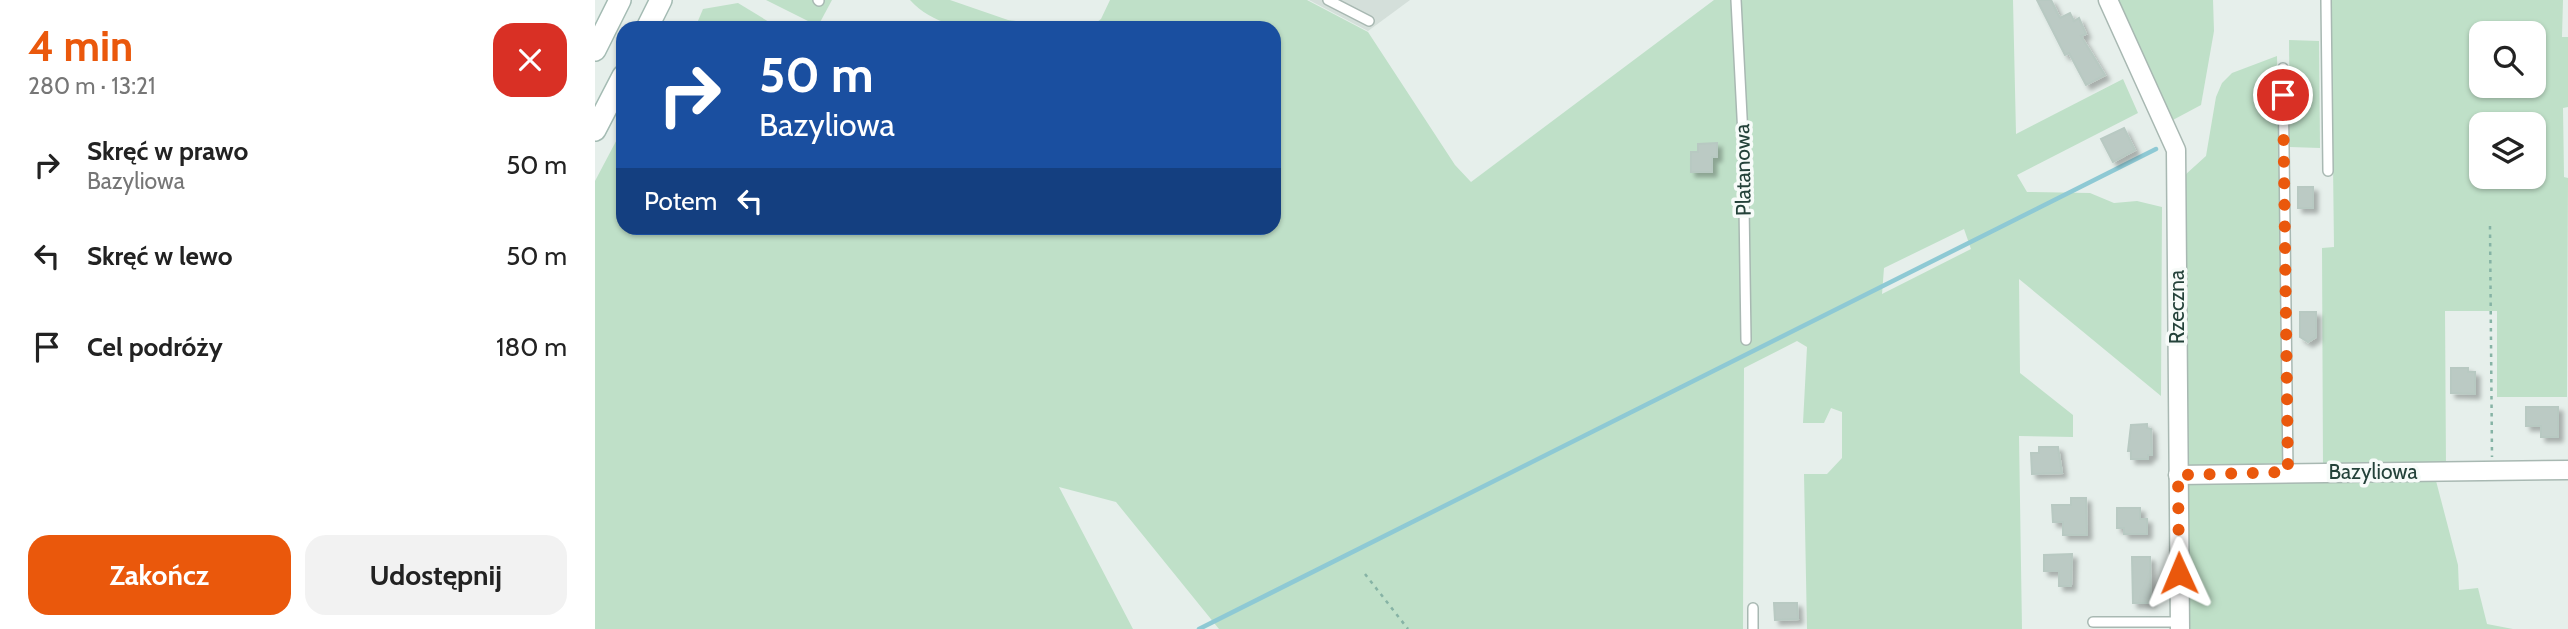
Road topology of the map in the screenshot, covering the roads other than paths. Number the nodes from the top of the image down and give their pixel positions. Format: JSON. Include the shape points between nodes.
{"nodes":[{"id":1,"x":620,"y":0,"type":"edge"},
{"id":2,"x":661,"y":0,"type":"edge"},
{"id":3,"x":1328,"y":0,"type":"edge"},
{"id":4,"x":1735,"y":0,"type":"edge"},
{"id":5,"x":2108,"y":0,"type":"edge"},
{"id":6,"x":2326,"y":0,"type":"edge"},
{"id":7,"x":650,"y":21,"type":"edge"},
{"id":8,"x":1369,"y":21,"type":"dead end"},
{"id":9,"x":595,"y":50,"type":"edge"},
{"id":10,"x":2283,"y":68,"type":"dead end"},
{"id":11,"x":616,"y":90,"type":"edge"},
{"id":12,"x":595,"y":130,"type":"edge"},
{"id":13,"x":2328,"y":171,"type":"dead end"},
{"id":14,"x":1746,"y":340,"type":"dead end"},
{"id":15,"x":2568,"y":470,"type":"edge"},
{"id":16,"x":2288,"y":472,"type":"junction"},
{"id":17,"x":2178,"y":475,"type":"junction"},
{"id":18,"x":1753,"y":608,"type":"dead end"},
{"id":19,"x":2093,"y":622,"type":"dead end"},
{"id":20,"x":2180,"y":625,"type":"edge"},
{"id":21,"x":1753,"y":629,"type":"edge"}],
"edges":[{"from":1,"to":9,"type":"main road"},
{"from":2,"to":7,"type":"main road"},
{"from":3,"to":8,"type":"lane"},
{"from":4,"to":14,"type":"lane","name":"Platanowa","via":[[1744,136]]},
{"from":5,"to":17,"type":"street","name":"Rzeczna","via":[[2176,150]]},
{"from":6,"to":13,"type":"lane"},
{"from":10,"to":16,"type":"lane"},
{"from":11,"to":12,"type":"main road"},
{"from":15,"to":16,"type":"street","name":"Bazyliowa"},
{"from":16,"to":17,"type":"street","name":"Bazyliowa"},
{"from":17,"to":20,"type":"street","name":"Rzeczna"},
{"from":18,"to":21,"type":"lane"},
{"from":19,"to":20,"type":"lane"}]}
